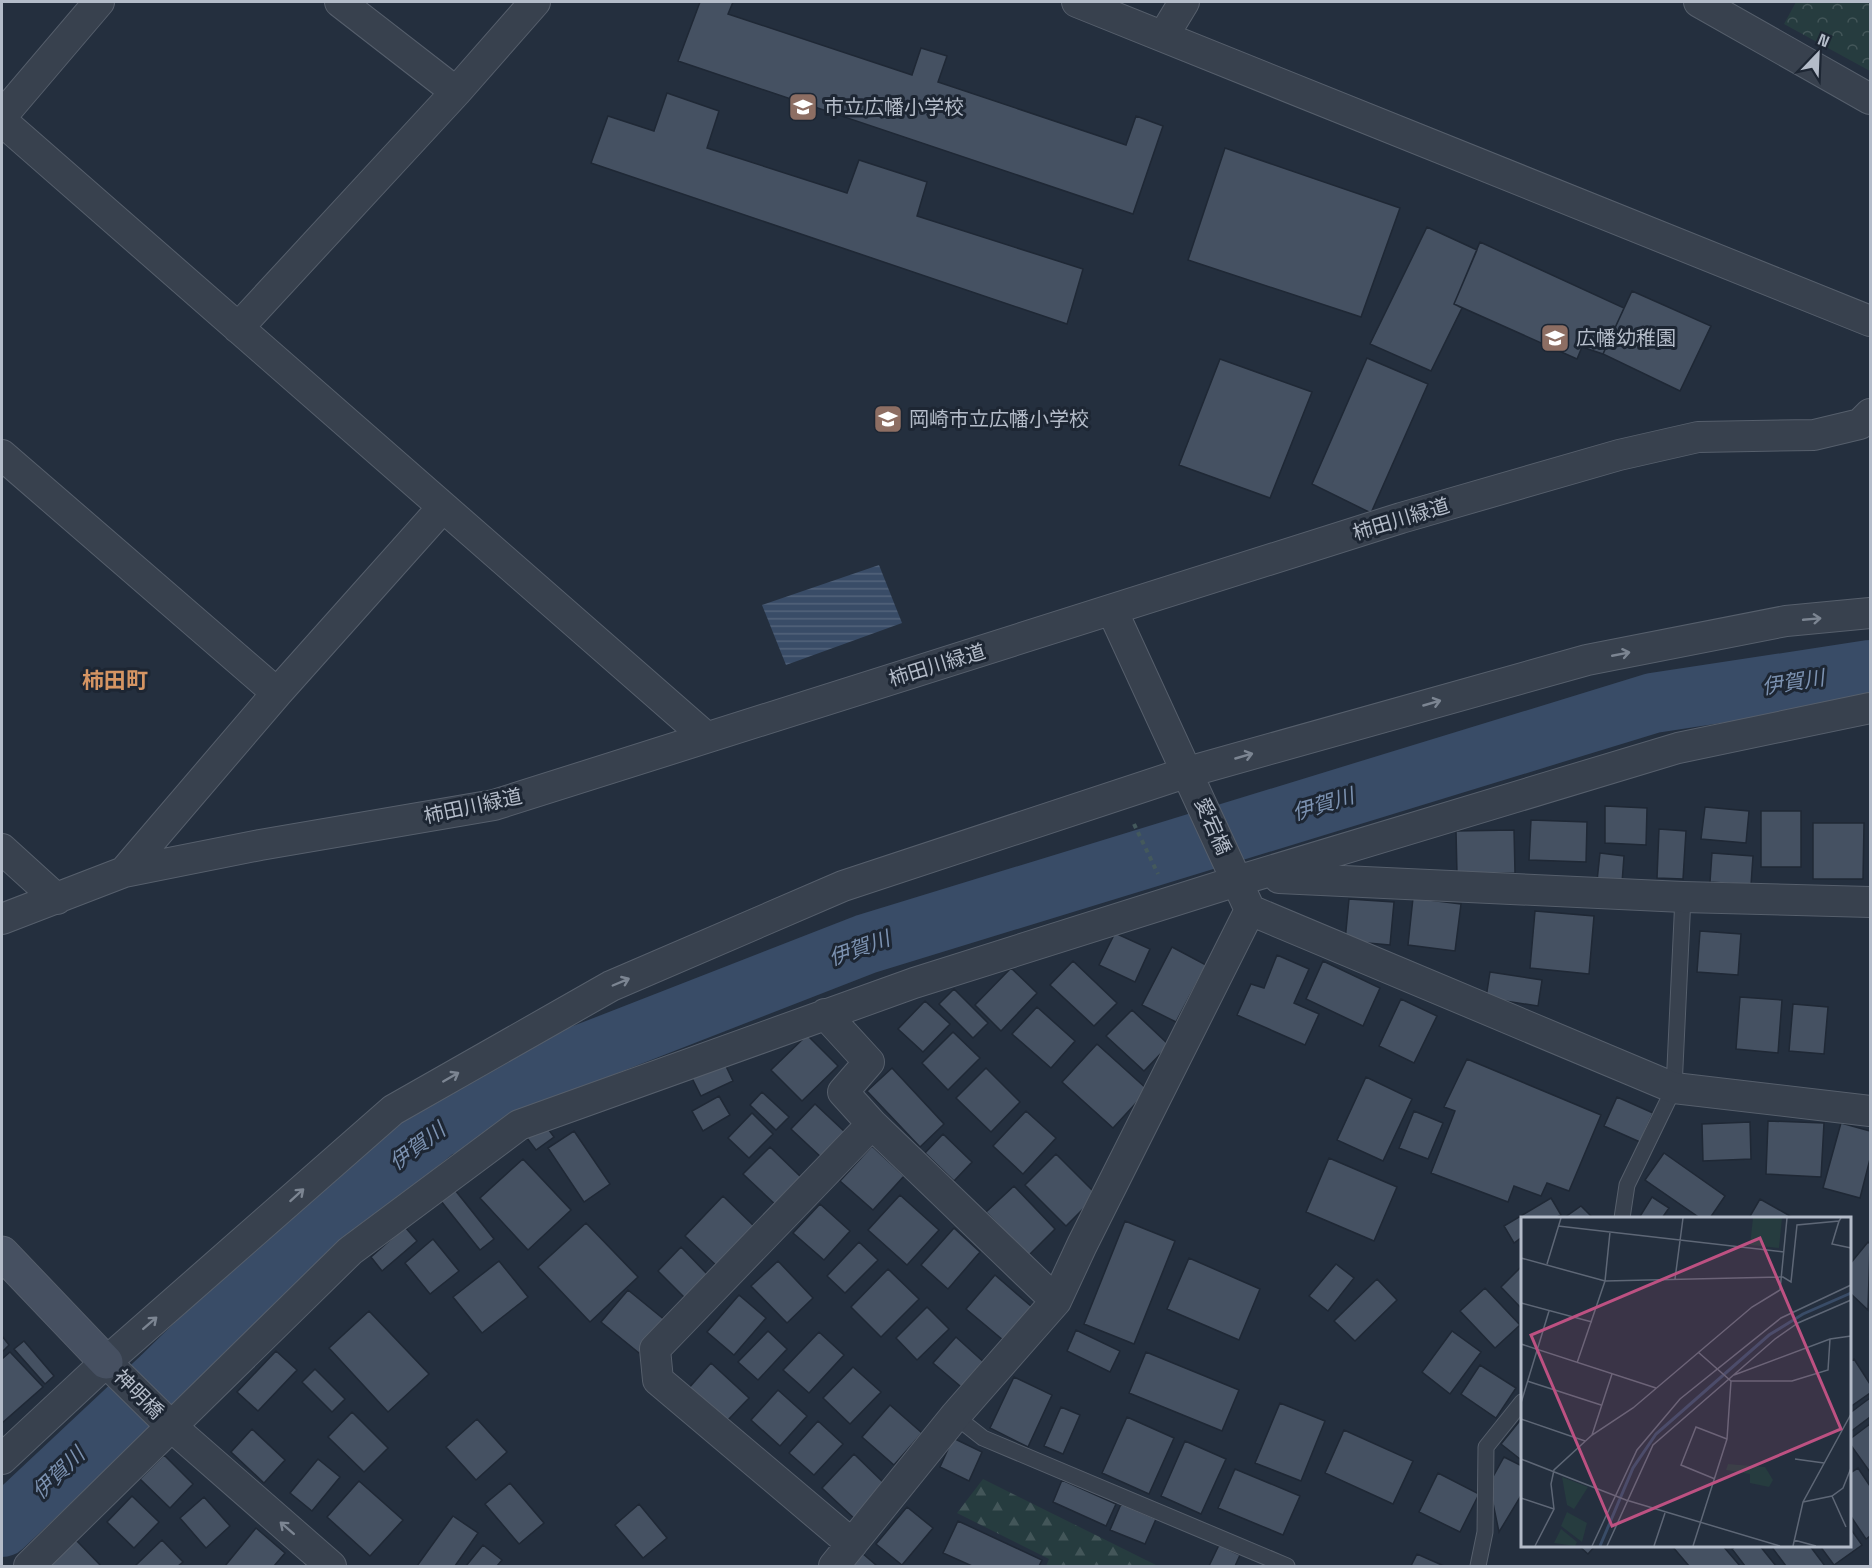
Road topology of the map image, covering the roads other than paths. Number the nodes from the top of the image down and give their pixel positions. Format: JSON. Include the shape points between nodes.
{"nodes":[{"id":1,"x":99,"y":2,"type":"edge"},
{"id":2,"x":340,"y":2,"type":"edge"},
{"id":3,"x":535,"y":2,"type":"edge"},
{"id":4,"x":1077,"y":2,"type":"edge"},
{"id":5,"x":1184,"y":2,"type":"edge"},
{"id":6,"x":1699,"y":2,"type":"edge"},
{"id":7,"x":1164,"y":35,"type":"junction"},
{"id":8,"x":456,"y":92,"type":"junction"},
{"id":9,"x":1870,"y":99,"type":"edge"},
{"id":10,"x":2,"y":116,"type":"edge"},
{"id":11,"x":2,"y":121,"type":"edge"},
{"id":12,"x":1870,"y":321,"type":"edge"},
{"id":13,"x":238,"y":328,"type":"junction"},
{"id":14,"x":1870,"y":414,"type":"edge"},
{"id":15,"x":2,"y":455,"type":"edge"},
{"id":16,"x":443,"y":507,"type":"junction"},
{"id":17,"x":1112,"y":610,"type":"junction"},
{"id":18,"x":1870,"y":613,"type":"edge"},
{"id":19,"x":277,"y":693,"type":"junction"},
{"id":20,"x":1870,"y":708,"type":"edge"},
{"id":21,"x":706,"y":737,"type":"junction"},
{"id":22,"x":1188,"y":772,"type":"junction"},
{"id":23,"x":2,"y":849,"type":"edge"},
{"id":24,"x":124,"y":872,"type":"junction"},
{"id":25,"x":1248,"y":879,"type":"junction"},
{"id":26,"x":1683,"y":897,"type":"junction"},
{"id":27,"x":57,"y":899,"type":"junction"},
{"id":28,"x":1870,"y":902,"type":"edge"},
{"id":29,"x":1250,"y":910,"type":"junction"},
{"id":30,"x":2,"y":919,"type":"edge"},
{"id":31,"x":825,"y":1014,"type":"junction"},
{"id":32,"x":1674,"y":1088,"type":"junction"},
{"id":33,"x":1870,"y":1111,"type":"edge"},
{"id":34,"x":872,"y":1124,"type":"junction"},
{"id":35,"x":1622,"y":1217,"type":"edge"},
{"id":36,"x":2,"y":1253,"type":"edge"},
{"id":37,"x":1056,"y":1301,"type":"junction"},
{"id":38,"x":106,"y":1362,"type":"junction"},
{"id":39,"x":1521,"y":1403,"type":"edge"},
{"id":40,"x":955,"y":1416,"type":"junction"},
{"id":41,"x":172,"y":1427,"type":"junction"},
{"id":42,"x":2,"y":1459,"type":"edge"},
{"id":43,"x":843,"y":1555,"type":"edge"},
{"id":44,"x":29,"y":1566,"type":"edge"},
{"id":45,"x":331,"y":1566,"type":"edge"},
{"id":46,"x":1287,"y":1566,"type":"edge"},
{"id":47,"x":1478,"y":1566,"type":"edge"}],
"edges":[{"from":1,"to":10,"type":"street"},
{"from":2,"to":8,"type":"street"},
{"from":3,"to":8,"type":"street"},
{"from":4,"to":7,"type":"street"},
{"from":5,"to":7,"type":"street"},
{"from":6,"to":9,"type":"street"},
{"from":7,"to":12,"type":"street"},
{"from":8,"to":13,"type":"street"},
{"from":11,"to":13,"type":"street"},
{"from":13,"to":16,"type":"street"},
{"from":14,"to":17,"type":"street","name":"柿田川緑道","via":[[1860,424],[1814,435],[1698,437],[1618,455],[1401,518]]},
{"from":15,"to":19,"type":"street"},
{"from":16,"to":19,"type":"street"},
{"from":16,"to":21,"type":"street"},
{"from":17,"to":21,"type":"street","name":"柿田川緑道"},
{"from":17,"to":22,"type":"street","name":"愛宕橋"},
{"from":22,"to":18,"type":"street","one_way":true,"via":[[1587,660],[1786,621]]},
{"from":19,"to":24,"type":"street"},
{"from":20,"to":25,"type":"street","via":[[1678,748]]},
{"from":21,"to":24,"type":"street","name":"柿田川緑道","via":[[494,806]]},
{"from":22,"to":25,"type":"street","name":"愛宕橋"},
{"from":38,"to":22,"type":"street","one_way":true,"via":[[393,1110],[611,986],[843,886]]},
{"from":23,"to":27,"type":"street"},
{"from":24,"to":27,"type":"street","name":"柿田川緑道"},
{"from":25,"to":26,"type":"street"},
{"from":25,"to":29,"type":"street","name":"愛宕橋"},
{"from":25,"to":31,"type":"street"},
{"from":26,"to":28,"type":"street"},
{"from":26,"to":32,"type":"lane"},
{"from":27,"to":30,"type":"street","name":"柿田川緑道"},
{"from":29,"to":32,"type":"street"},
{"from":29,"to":37,"type":"street"},
{"from":31,"to":34,"type":"street","via":[[869,1062],[843,1092]]},
{"from":31,"to":41,"type":"street","via":[[519,1125],[350,1251]]},
{"from":32,"to":33,"type":"street"},
{"from":32,"to":35,"type":"lane","via":[[1627,1185]]},
{"from":34,"to":37,"type":"street"},
{"from":34,"to":43,"type":"street","via":[[655,1349],[658,1380]]},
{"from":36,"to":38,"type":"street"},
{"from":37,"to":40,"type":"street"},
{"from":38,"to":41,"type":"street","name":"神明橋"},
{"from":38,"to":42,"type":"street"},
{"from":39,"to":47,"type":"lane","via":[[1486,1447],[1485,1532]]},
{"from":40,"to":43,"type":"street"},
{"from":40,"to":46,"type":"lane","via":[[983,1438]]},
{"from":41,"to":44,"type":"street"},
{"from":45,"to":41,"type":"street","name":"神明橋","one_way":true}]}
